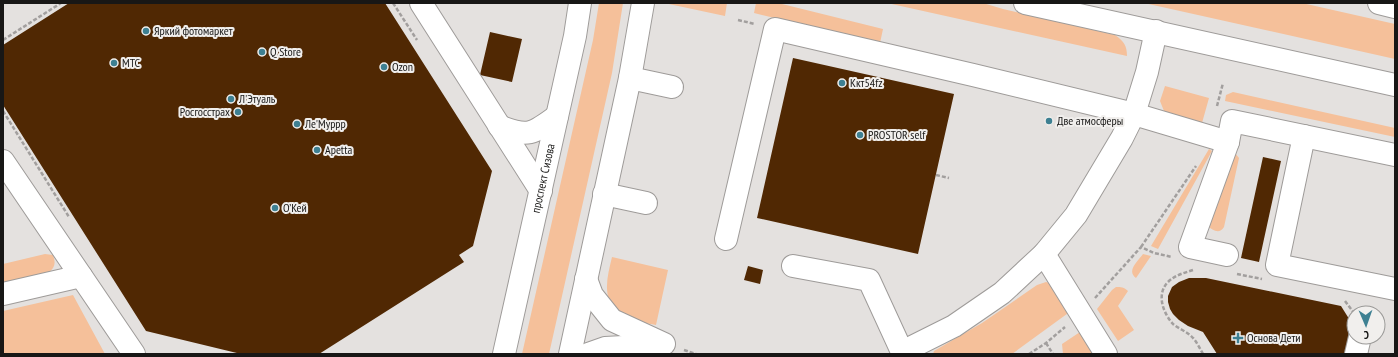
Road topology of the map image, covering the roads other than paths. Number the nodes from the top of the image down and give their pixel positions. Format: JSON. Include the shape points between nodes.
{"nodes":[{"id":1,"x":421,"y":3,"type":"edge"},
{"id":2,"x":580,"y":3,"type":"edge"},
{"id":3,"x":643,"y":3,"type":"edge"},
{"id":4,"x":1025,"y":3,"type":"edge"},
{"id":5,"x":1379,"y":3,"type":"edge"},
{"id":6,"x":1395,"y":7,"type":"edge"},
{"id":7,"x":1156,"y":31,"type":"junction"},
{"id":8,"x":630,"y":78,"type":"junction"},
{"id":9,"x":1395,"y":85,"type":"edge"},
{"id":10,"x":672,"y":87,"type":"dead end"},
{"id":11,"x":1134,"y":114,"type":"junction"},
{"id":12,"x":557,"y":116,"type":"junction"},
{"id":13,"x":499,"y":126,"type":"junction"},
{"id":14,"x":1304,"y":136,"type":"junction"},
{"id":15,"x":1219,"y":139,"type":"junction"},
{"id":16,"x":1395,"y":155,"type":"edge"},
{"id":17,"x":3,"y":161,"type":"edge"},
{"id":18,"x":540,"y":191,"type":"junction"},
{"id":19,"x":604,"y":194,"type":"junction"},
{"id":20,"x":646,"y":203,"type":"dead end"},
{"id":21,"x":726,"y":239,"type":"dead end"},
{"id":22,"x":1044,"y":254,"type":"junction"},
{"id":23,"x":1231,"y":264,"type":"road end"},
{"id":24,"x":793,"y":266,"type":"dead end"},
{"id":25,"x":81,"y":276,"type":"junction"},
{"id":26,"x":586,"y":279,"type":"junction"},
{"id":27,"x":1395,"y":289,"type":"edge"},
{"id":28,"x":3,"y":294,"type":"edge"},
{"id":29,"x":902,"y":353,"type":"edge"},
{"id":30,"x":134,"y":354,"type":"edge"},
{"id":31,"x":504,"y":354,"type":"edge"},
{"id":32,"x":570,"y":354,"type":"edge"},
{"id":33,"x":588,"y":354,"type":"edge"},
{"id":34,"x":1106,"y":354,"type":"edge"}],
"edges":[{"from":1,"to":13,"type":"street"},
{"from":2,"to":12,"type":"street","name":"проспект Сизова"},
{"from":3,"to":8,"type":"street"},
{"from":4,"to":7,"type":"street"},
{"from":5,"to":6,"type":"street"},
{"from":7,"to":9,"type":"street"},
{"from":7,"to":11,"type":"street"},
{"from":8,"to":10,"type":"street"},
{"from":8,"to":19,"type":"street"},
{"from":11,"to":15,"type":"street"},
{"from":11,"to":21,"type":"street","via":[[775,29]]},
{"from":11,"to":22,"type":"street","via":[[1122,138],[1110,177]]},
{"from":12,"to":13,"type":"street","via":[[540,129],[523,134]]},
{"from":12,"to":18,"type":"street","name":"проспект Сизова"},
{"from":13,"to":18,"type":"street"},
{"from":14,"to":15,"type":"street","via":[[1232,121]]},
{"from":14,"to":16,"type":"street"},
{"from":14,"to":27,"type":"street","via":[[1277,265]]},
{"from":15,"to":23,"type":"street","via":[[1190,247]]},
{"from":17,"to":25,"type":"street"},
{"from":18,"to":31,"type":"street","name":"проспект Сизова"},
{"from":19,"to":20,"type":"street"},
{"from":19,"to":26,"type":"street"},
{"from":22,"to":29,"type":"street","via":[[996,298],[954,326]]},
{"from":22,"to":34,"type":"street"},
{"from":24,"to":29,"type":"street","via":[[869,280]]},
{"from":25,"to":28,"type":"street"},
{"from":25,"to":30,"type":"street"},
{"from":26,"to":32,"type":"street"},
{"from":26,"to":33,"type":"street","via":[[592,295],[612,320],[664,344],[605,348]]}]}
